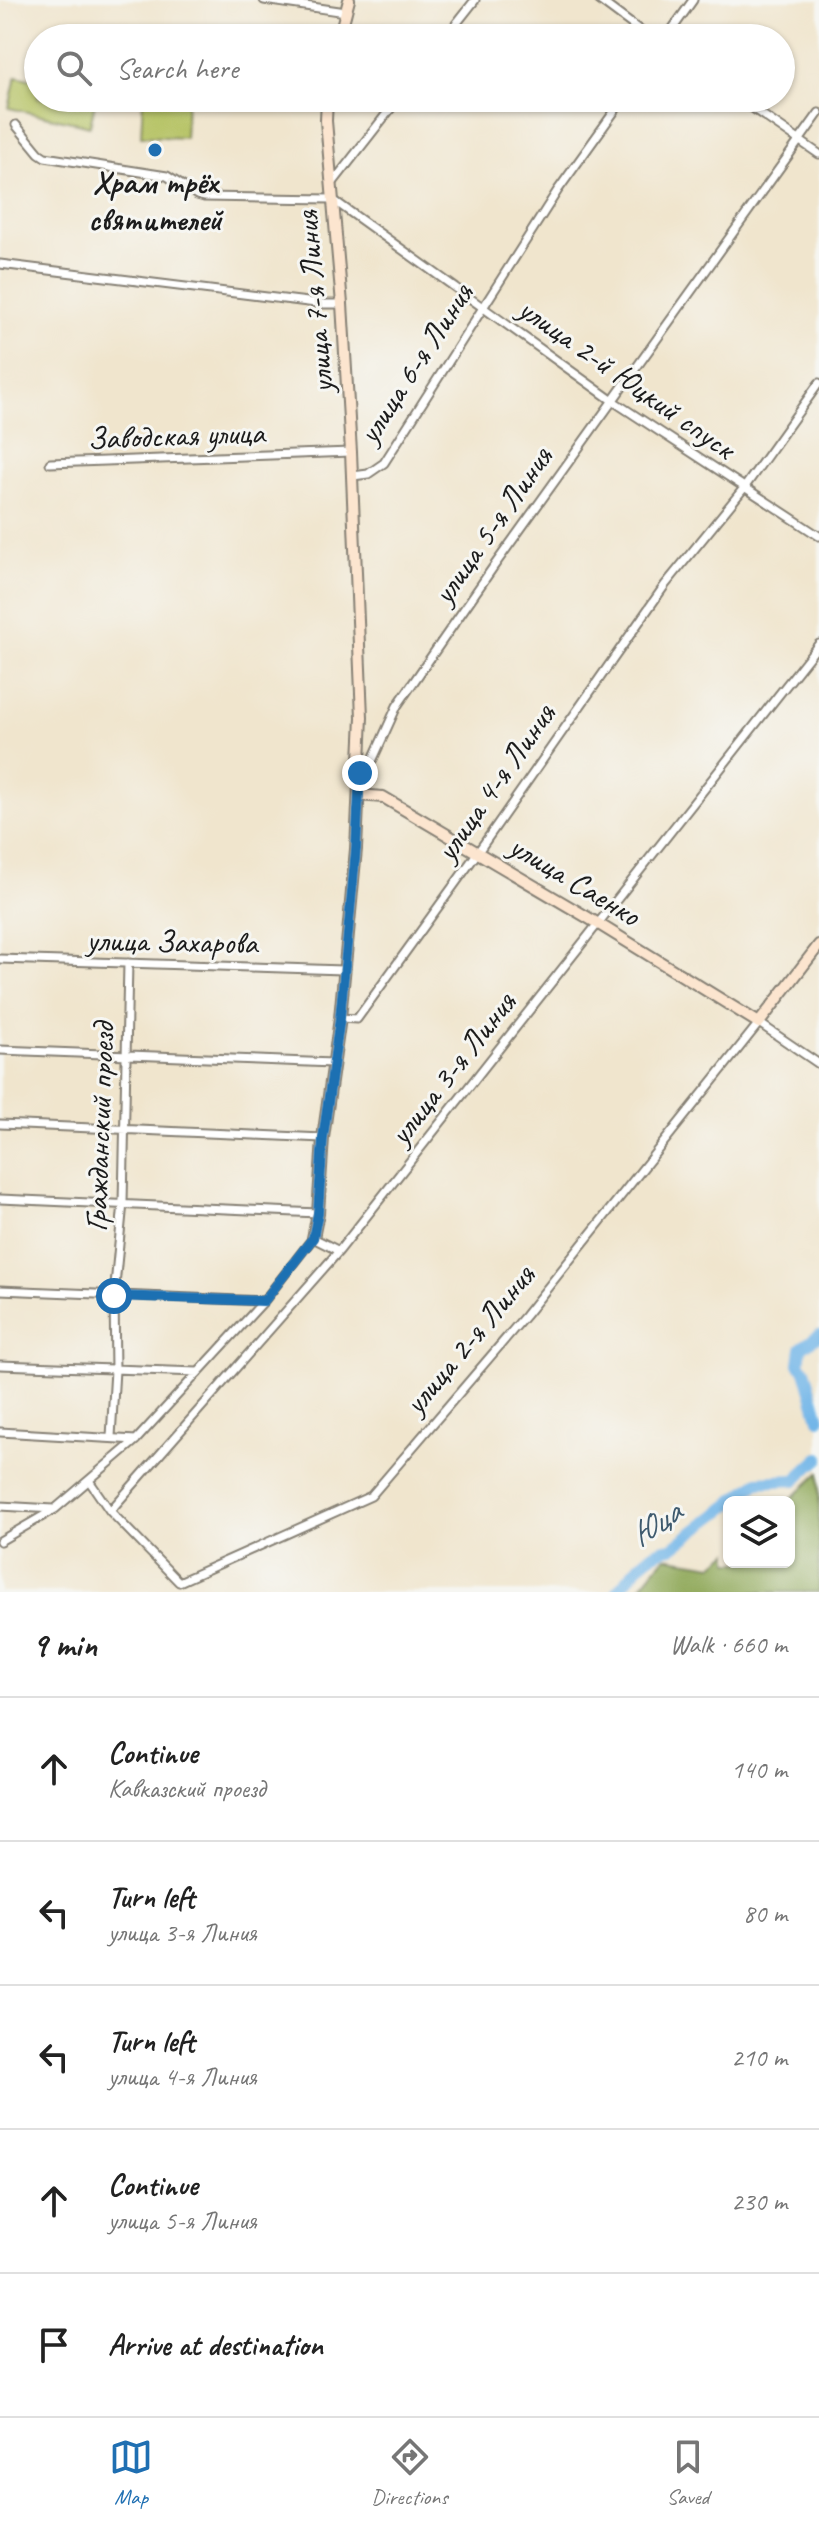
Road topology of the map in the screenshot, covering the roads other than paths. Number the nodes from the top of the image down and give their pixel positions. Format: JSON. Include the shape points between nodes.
{"nodes":[{"id":1,"x":264,"y":0,"type":"edge"},
{"id":2,"x":349,"y":0,"type":"edge"},
{"id":3,"x":475,"y":0,"type":"edge"},
{"id":4,"x":599,"y":0,"type":"edge"},
{"id":5,"x":693,"y":0,"type":"edge"},
{"id":6,"x":346,"y":12,"type":"junction"},
{"id":7,"x":343,"y":24,"type":"edge"},
{"id":8,"x":456,"y":24,"type":"edge"},
{"id":9,"x":631,"y":24,"type":"edge"},
{"id":10,"x":676,"y":24,"type":"edge"},
{"id":11,"x":328,"y":112,"type":"edge"},
{"id":12,"x":388,"y":112,"type":"edge"},
{"id":13,"x":614,"y":112,"type":"edge"},
{"id":14,"x":758,"y":112,"type":"edge"},
{"id":15,"x":819,"y":113,"type":"edge"},
{"id":16,"x":16,"y":125,"type":"dead end"},
{"id":17,"x":799,"y":140,"type":"junction"},
{"id":18,"x":819,"y":154,"type":"edge"},
{"id":19,"x":331,"y":185,"type":"junction"},
{"id":20,"x":332,"y":199,"type":"junction"},
{"id":21,"x":0,"y":264,"type":"edge"},
{"id":22,"x":342,"y":304,"type":"junction"},
{"id":23,"x":484,"y":306,"type":"junction"},
{"id":24,"x":819,"y":383,"type":"edge"},
{"id":25,"x":613,"y":401,"type":"junction"},
{"id":26,"x":351,"y":452,"type":"junction"},
{"id":27,"x":50,"y":463,"type":"dead end"},
{"id":28,"x":353,"y":476,"type":"junction"},
{"id":29,"x":744,"y":488,"type":"junction"},
{"id":30,"x":819,"y":536,"type":"edge"},
{"id":31,"x":819,"y":644,"type":"edge"},
{"id":32,"x":360,"y":773,"type":"junction"},
{"id":33,"x":359,"y":795,"type":"junction"},
{"id":34,"x":478,"y":852,"type":"junction"},
{"id":35,"x":597,"y":923,"type":"junction"},
{"id":36,"x":819,"y":945,"type":"edge"},
{"id":37,"x":0,"y":959,"type":"edge"},
{"id":38,"x":128,"y":963,"type":"junction"},
{"id":39,"x":343,"y":970,"type":"junction"},
{"id":40,"x":340,"y":1018,"type":"junction"},
{"id":41,"x":759,"y":1023,"type":"junction"},
{"id":42,"x":0,"y":1050,"type":"edge"},
{"id":43,"x":126,"y":1056,"type":"junction"},
{"id":44,"x":333,"y":1063,"type":"junction"},
{"id":45,"x":819,"y":1064,"type":"edge"},
{"id":46,"x":0,"y":1124,"type":"edge"},
{"id":47,"x":125,"y":1129,"type":"junction"},
{"id":48,"x":323,"y":1138,"type":"junction"},
{"id":49,"x":0,"y":1199,"type":"edge"},
{"id":50,"x":123,"y":1203,"type":"junction"},
{"id":51,"x":318,"y":1213,"type":"junction"},
{"id":52,"x":313,"y":1238,"type":"junction"},
{"id":53,"x":339,"y":1251,"type":"junction"},
{"id":54,"x":0,"y":1290,"type":"edge"},
{"id":55,"x":114,"y":1296,"type":"junction"},
{"id":56,"x":264,"y":1301,"type":"junction"},
{"id":57,"x":0,"y":1365,"type":"edge"},
{"id":58,"x":115,"y":1370,"type":"junction"},
{"id":59,"x":198,"y":1372,"type":"junction"},
{"id":60,"x":0,"y":1432,"type":"edge"},
{"id":61,"x":111,"y":1437,"type":"junction"},
{"id":62,"x":136,"y":1440,"type":"junction"},
{"id":63,"x":90,"y":1482,"type":"junction"},
{"id":64,"x":0,"y":1506,"type":"edge"},
{"id":65,"x":55,"y":1509,"type":"junction"},
{"id":66,"x":110,"y":1511,"type":"junction"},
{"id":67,"x":0,"y":1541,"type":"edge"}],
"edges":[{"from":1,"to":6,"type":"street"},
{"from":2,"to":6,"type":"street"},
{"from":3,"to":8,"type":"street"},
{"from":4,"to":9,"type":"street"},
{"from":5,"to":10,"type":"street"},
{"from":6,"to":7,"type":"street"},
{"from":11,"to":19,"type":"street"},
{"from":12,"to":19,"type":"street","name":"улица 7-я Линия"},
{"from":13,"to":23,"type":"street","name":"улица 6-я Линия"},
{"from":14,"to":17,"type":"street"},
{"from":15,"to":17,"type":"street","name":"улица 5-я Линия"},
{"from":16,"to":20,"type":"street","via":[[45,157],[167,176],[204,197]]},
{"from":17,"to":18,"type":"street"},
{"from":17,"to":25,"type":"street","name":"улица 5-я Линия"},
{"from":19,"to":20,"type":"street","name":"улица 7-я Линия"},
{"from":20,"to":22,"type":"street","name":"улица 7-я Линия"},
{"from":20,"to":23,"type":"street","name":"улица 2-й Юцкий спуск"},
{"from":21,"to":22,"type":"street"},
{"from":22,"to":26,"type":"street","name":"улица 7-я Линия"},
{"from":23,"to":25,"type":"street","name":"улица 2-й Юцкий спуск"},
{"from":23,"to":28,"type":"street","name":"улица 6-я Линия","via":[[384,463]]},
{"from":24,"to":29,"type":"street","name":"улица 4-я Линия"},
{"from":25,"to":29,"type":"street","name":"улица 2-й Юцкий спуск"},
{"from":25,"to":32,"type":"street","name":"улица 5-я Линия","via":[[397,706],[373,759]]},
{"from":26,"to":27,"type":"street","name":"Заводская улица"},
{"from":26,"to":28,"type":"street","name":"улица 7-я Линия"},
{"from":28,"to":32,"type":"street","name":"улица 6-я Линия"},
{"from":29,"to":30,"type":"street","name":"улица 2-й Юцкий спуск"},
{"from":29,"to":34,"type":"street","name":"улица 4-я Линия","via":[[665,585]]},
{"from":31,"to":35,"type":"street","name":"улица 3-я Линия"},
{"from":32,"to":33,"type":"street"},
{"from":33,"to":34,"type":"street","name":"улица Саенко","via":[[383,797]]},
{"from":33,"to":39,"type":"street"},
{"from":34,"to":35,"type":"street","name":"улица Саенко"},
{"from":34,"to":40,"type":"street","name":"улица 4-я Линия","via":[[357,1019]]},
{"from":35,"to":41,"type":"street","name":"улица Саенко"},
{"from":35,"to":53,"type":"street","name":"улица 3-я Линия"},
{"from":36,"to":41,"type":"street","name":"улица 2-я Линия"},
{"from":37,"to":38,"type":"street","name":"улица Захарова"},
{"from":38,"to":39,"type":"street","name":"улица Захарова"},
{"from":38,"to":43,"type":"street","name":"Гражданский проезд"},
{"from":39,"to":40,"type":"street"},
{"from":40,"to":44,"type":"street"},
{"from":41,"to":45,"type":"street"},
{"from":41,"to":66,"type":"street","name":"улица 2-я Линия","via":[[525,1316],[371,1496],[179,1582]]},
{"from":42,"to":43,"type":"street"},
{"from":43,"to":44,"type":"street"},
{"from":43,"to":47,"type":"street","name":"Гражданский проезд"},
{"from":44,"to":48,"type":"street"},
{"from":46,"to":47,"type":"street"},
{"from":47,"to":48,"type":"street"},
{"from":47,"to":50,"type":"street","name":"Гражданский проезд"},
{"from":48,"to":51,"type":"street"},
{"from":49,"to":50,"type":"street"},
{"from":50,"to":51,"type":"street"},
{"from":50,"to":55,"type":"street","name":"Гражданский проезд"},
{"from":51,"to":52,"type":"street"},
{"from":52,"to":53,"type":"street"},
{"from":52,"to":56,"type":"street"},
{"from":53,"to":66,"type":"street","name":"улица 3-я Линия"},
{"from":54,"to":55,"type":"street"},
{"from":55,"to":56,"type":"street"},
{"from":55,"to":58,"type":"street","name":"Гражданский проезд"},
{"from":56,"to":59,"type":"street"},
{"from":57,"to":58,"type":"street"},
{"from":58,"to":59,"type":"street"},
{"from":58,"to":61,"type":"street","name":"Гражданский проезд"},
{"from":59,"to":62,"type":"street"},
{"from":60,"to":61,"type":"street"},
{"from":61,"to":62,"type":"street"},
{"from":62,"to":63,"type":"street"},
{"from":63,"to":65,"type":"street"},
{"from":63,"to":66,"type":"street","name":"улица 2-я Линия"},
{"from":64,"to":65,"type":"street"},
{"from":65,"to":67,"type":"street"}]}
